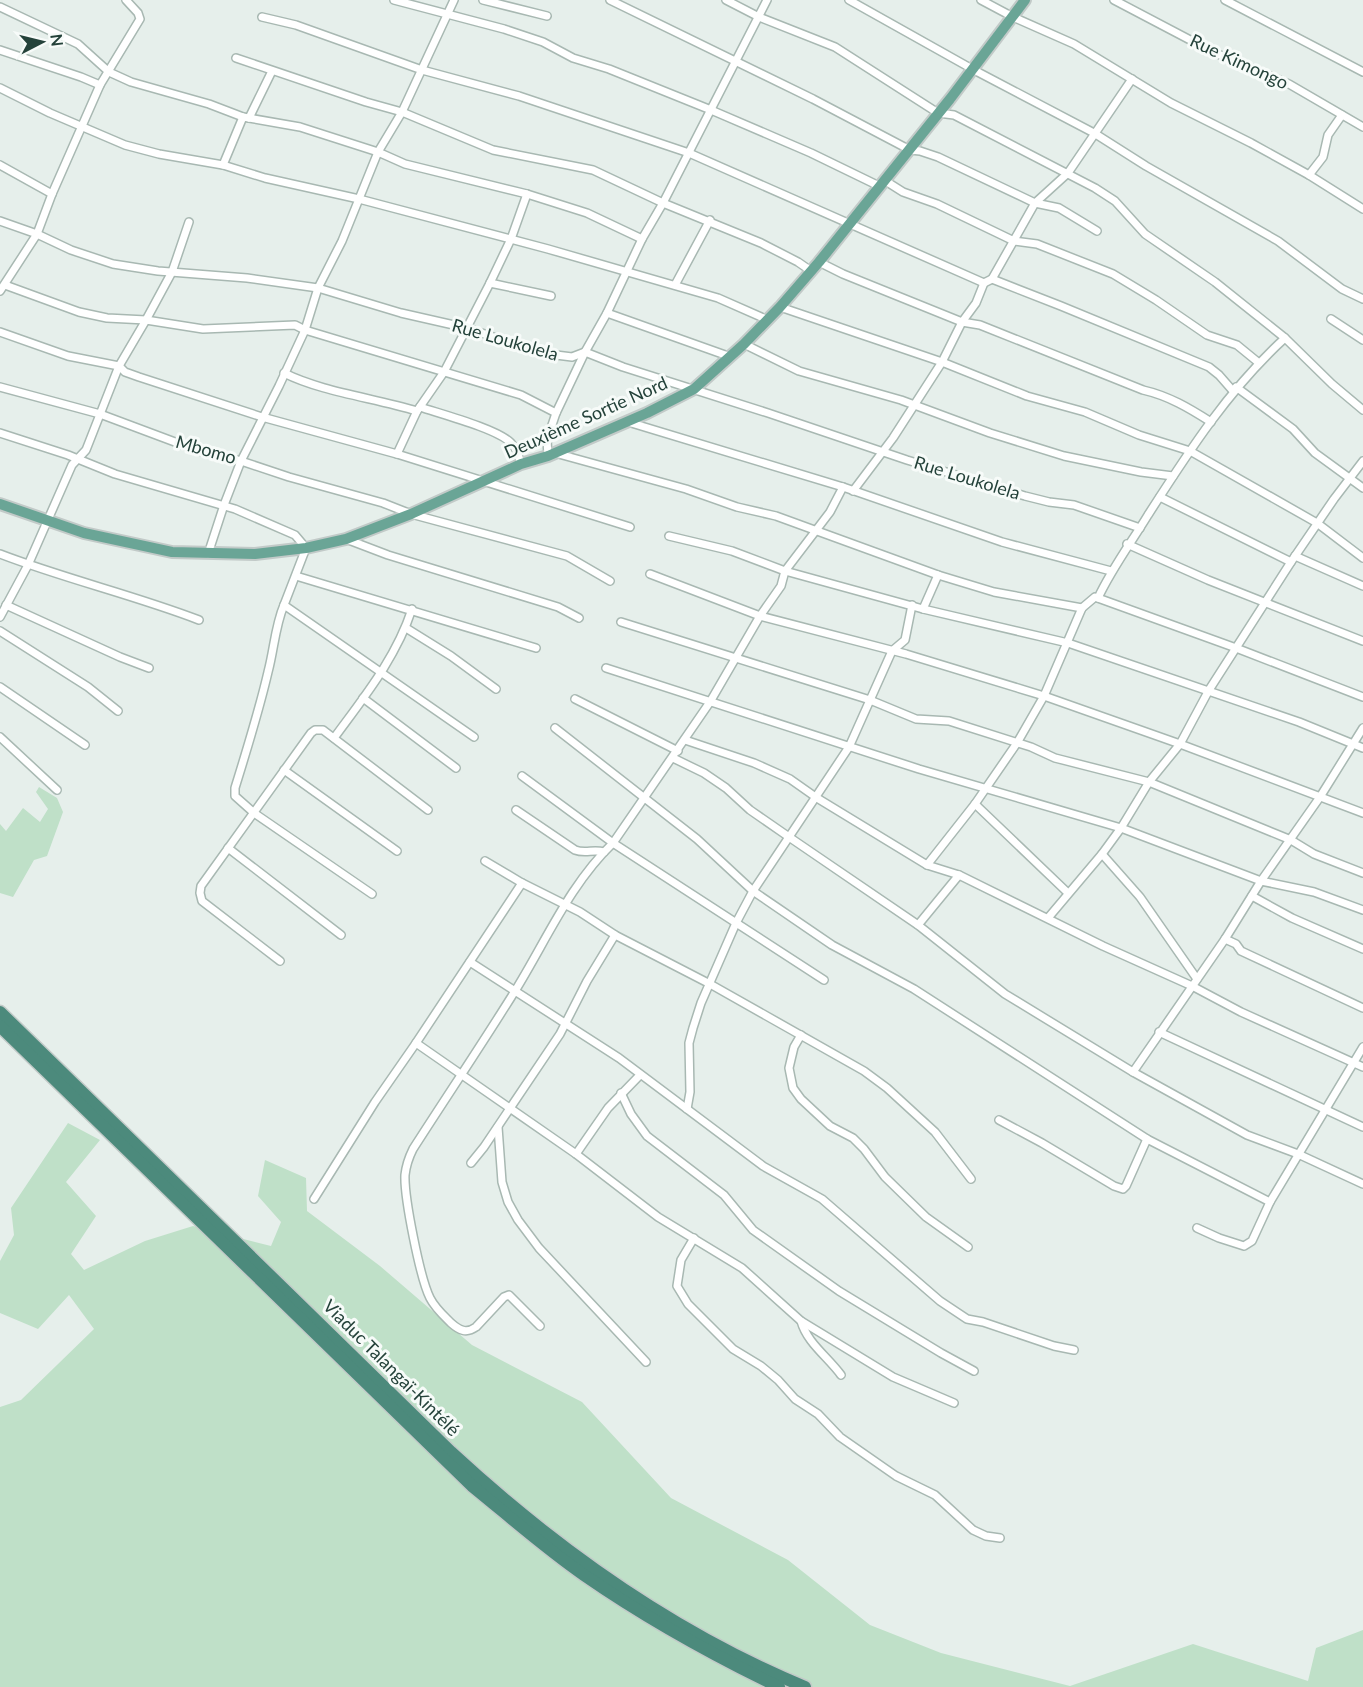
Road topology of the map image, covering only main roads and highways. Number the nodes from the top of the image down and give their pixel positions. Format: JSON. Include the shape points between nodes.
{"nodes":[{"id":1,"x":1025,"y":0,"type":"edge"},
{"id":2,"x":0,"y":504,"type":"edge"},
{"id":3,"x":0,"y":1012,"type":"edge"},
{"id":4,"x":0,"y":1026,"type":"edge"},
{"id":5,"x":779,"y":1687,"type":"edge"},
{"id":6,"x":805,"y":1687,"type":"edge"}],
"edges":[{"from":1,"to":2,"type":"main road","name":"Deuxième Sortie Nord","via":[[974,70],[768,320],[694,389],[628,422],[521,464],[411,514],[346,539],[306,548],[255,554],[172,552],[84,533]]},
{"from":3,"to":6,"type":"highway","name":"Viaduc Talangaï-Kintélé","via":[[451,1452],[520,1513],[643,1604]]},
{"from":4,"to":5,"type":"highway","name":"Viaduc Talangaï-Kintélé","via":[[472,1486],[584,1575],[689,1642]]}]}
